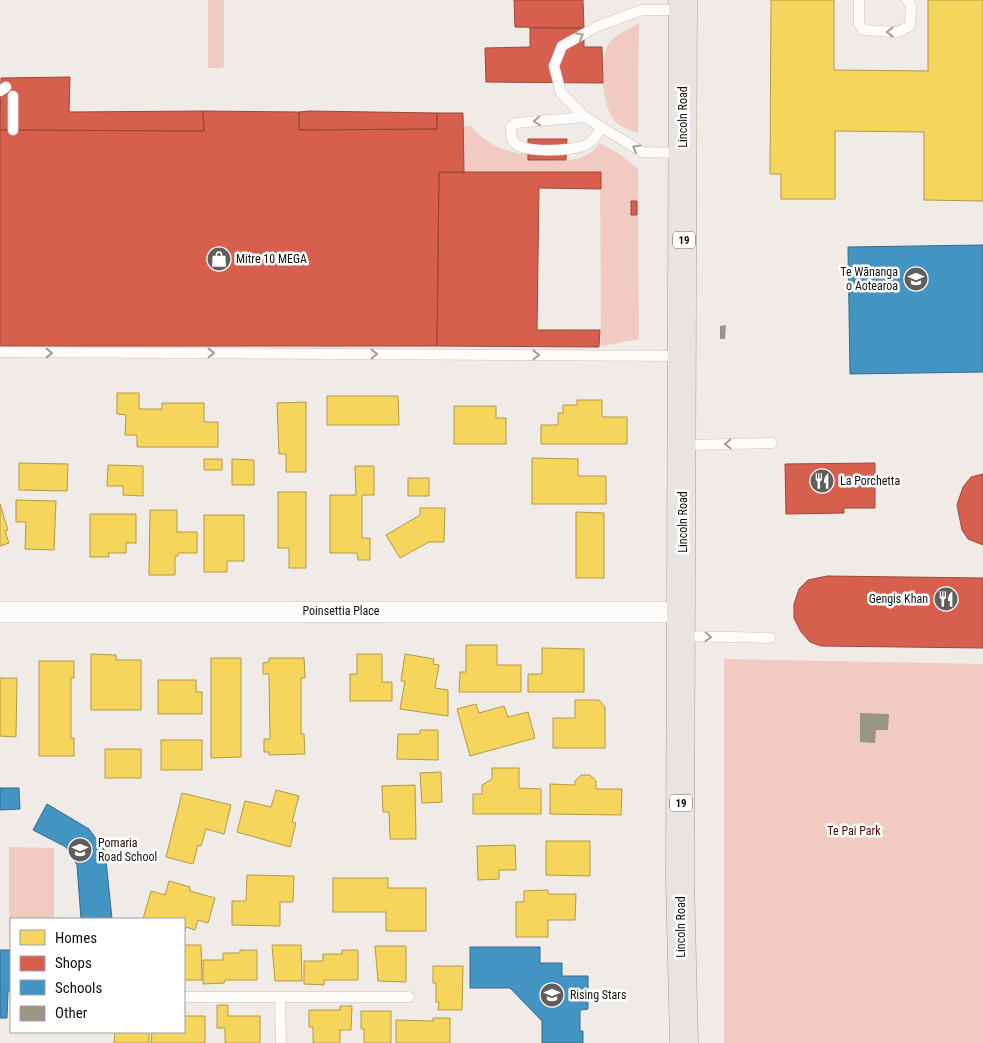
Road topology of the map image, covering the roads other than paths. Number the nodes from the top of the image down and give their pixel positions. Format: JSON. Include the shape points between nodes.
{"nodes":[{"id":1,"x":859,"y":0,"type":"edge"},
{"id":2,"x":907,"y":0,"type":"edge"},
{"id":3,"x":683,"y":5,"type":"edge"},
{"id":4,"x":6,"y":91,"type":"edge"},
{"id":5,"x":586,"y":117,"type":"junction"},
{"id":6,"x":602,"y":128,"type":"junction"},
{"id":7,"x":13,"y":130,"type":"dead end"},
{"id":8,"x":683,"y":153,"type":"junction"},
{"id":9,"x":0,"y":352,"type":"edge"},
{"id":10,"x":684,"y":356,"type":"junction"},
{"id":11,"x":772,"y":443,"type":"dead end"},
{"id":12,"x":684,"y":445,"type":"junction"},
{"id":13,"x":0,"y":612,"type":"edge"},
{"id":14,"x":682,"y":624,"type":"junction"},
{"id":15,"x":770,"y":638,"type":"dead end"},
{"id":16,"x":185,"y":997,"type":"edge"},
{"id":17,"x":409,"y":997,"type":"dead end"},
{"id":18,"x":280,"y":998,"type":"junction"},
{"id":19,"x":281,"y":1043,"type":"edge"},
{"id":20,"x":684,"y":1043,"type":"edge"}],
"edges":[{"from":2,"to":1,"type":"lane","one_way":true,"via":[[911,6],[910,26],[898,32],[863,30],[859,24]]},
{"from":5,"to":3,"type":"lane","one_way":true,"via":[[561,93],[554,66],[562,46],[598,26],[642,10]]},
{"from":3,"to":8,"type":"main road","name":"Lincoln Road","number":"19"},
{"from":4,"to":7,"type":"lane"},
{"from":5,"to":6,"type":"lane"},
{"from":5,"to":6,"type":"lane","one_way":true,"via":[[516,123],[511,127],[511,136],[516,144],[528,149],[566,150],[588,144]]},
{"from":8,"to":6,"type":"lane","one_way":true,"via":[[642,152]]},
{"from":8,"to":10,"type":"main road","name":"Lincoln Road","number":"19"},
{"from":9,"to":10,"type":"lane","one_way":true},
{"from":10,"to":12,"type":"main road","name":"Lincoln Road","number":"19"},
{"from":11,"to":12,"type":"lane","one_way":true},
{"from":12,"to":14,"type":"main road","name":"Lincoln Road","number":"19"},
{"from":13,"to":14,"type":"street","name":"Poinsettia Place"},
{"from":14,"to":15,"type":"lane","one_way":true},
{"from":14,"to":20,"type":"main road","name":"Lincoln Road","number":"19","via":[[680,880]]},
{"from":16,"to":18,"type":"lane"},
{"from":17,"to":18,"type":"lane"},
{"from":18,"to":19,"type":"lane"}]}
